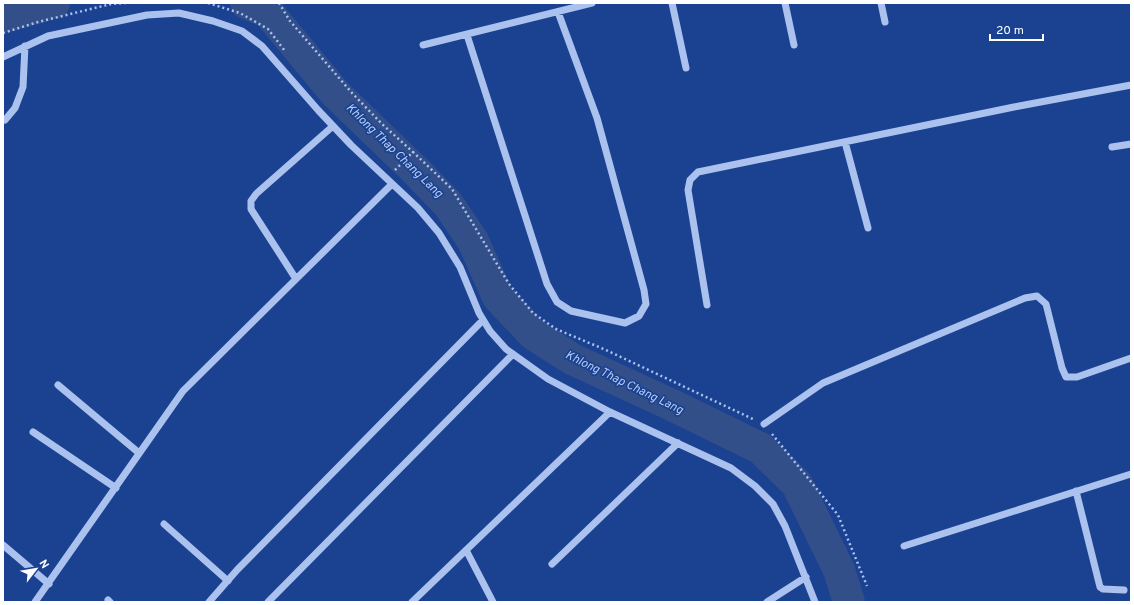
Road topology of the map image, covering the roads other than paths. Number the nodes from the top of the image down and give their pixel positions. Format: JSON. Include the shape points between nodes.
{"nodes":[{"id":1,"x":592,"y":3,"type":"edge"},
{"id":2,"x":672,"y":3,"type":"edge"},
{"id":3,"x":785,"y":3,"type":"edge"},
{"id":4,"x":881,"y":3,"type":"edge"},
{"id":5,"x":558,"y":12,"type":"junction"},
{"id":6,"x":885,"y":22,"type":"dead end"},
{"id":7,"x":467,"y":35,"type":"junction"},
{"id":8,"x":423,"y":45,"type":"dead end"},
{"id":9,"x":794,"y":45,"type":"dead end"},
{"id":10,"x":25,"y":46,"type":"junction"},
{"id":11,"x":3,"y":57,"type":"edge"},
{"id":12,"x":686,"y":68,"type":"dead end"},
{"id":13,"x":1131,"y":85,"type":"edge"},
{"id":14,"x":5,"y":120,"type":"dead end"},
{"id":15,"x":333,"y":126,"type":"junction"},
{"id":16,"x":845,"y":142,"type":"junction"},
{"id":17,"x":1131,"y":144,"type":"edge"},
{"id":18,"x":1112,"y":147,"type":"dead end"},
{"id":19,"x":392,"y":184,"type":"junction"},
{"id":20,"x":868,"y":228,"type":"dead end"},
{"id":21,"x":296,"y":279,"type":"junction"},
{"id":22,"x":707,"y":305,"type":"dead end"},
{"id":23,"x":483,"y":320,"type":"junction"},
{"id":24,"x":513,"y":354,"type":"junction"},
{"id":25,"x":1131,"y":358,"type":"edge"},
{"id":26,"x":58,"y":385,"type":"dead end"},
{"id":27,"x":610,"y":412,"type":"junction"},
{"id":28,"x":764,"y":424,"type":"dead end"},
{"id":29,"x":33,"y":432,"type":"dead end"},
{"id":30,"x":678,"y":443,"type":"junction"},
{"id":31,"x":139,"y":453,"type":"junction"},
{"id":32,"x":1131,"y":474,"type":"edge"},
{"id":33,"x":116,"y":488,"type":"junction"},
{"id":34,"x":1076,"y":491,"type":"junction"},
{"id":35,"x":164,"y":524,"type":"dead end"},
{"id":36,"x":3,"y":545,"type":"edge"},
{"id":37,"x":904,"y":546,"type":"dead end"},
{"id":38,"x":466,"y":550,"type":"junction"},
{"id":39,"x":552,"y":564,"type":"dead end"},
{"id":40,"x":806,"y":577,"type":"junction"},
{"id":41,"x":228,"y":581,"type":"junction"},
{"id":42,"x":49,"y":584,"type":"junction"},
{"id":43,"x":1124,"y":590,"type":"dead end"},
{"id":44,"x":35,"y":602,"type":"edge"},
{"id":45,"x":209,"y":602,"type":"edge"},
{"id":46,"x":268,"y":602,"type":"edge"},
{"id":47,"x":412,"y":602,"type":"edge"},
{"id":48,"x":493,"y":602,"type":"edge"},
{"id":49,"x":767,"y":602,"type":"edge"},
{"id":50,"x":815,"y":602,"type":"edge"}],
"edges":[{"from":1,"to":5,"type":"street"},
{"from":2,"to":12,"type":"street"},
{"from":3,"to":9,"type":"street"},
{"from":4,"to":6,"type":"street"},
{"from":5,"to":7,"type":"street"},
{"from":5,"to":7,"type":"street","via":[[596,118],[644,290],[646,304],[639,316],[625,323],[571,311],[557,302],[547,284]]},
{"from":7,"to":8,"type":"street"},
{"from":10,"to":11,"type":"street"},
{"from":10,"to":14,"type":"street","via":[[23,87],[16,108]]},
{"from":10,"to":15,"type":"street","via":[[48,36],[147,15],[179,13],[213,21],[242,31],[262,46]]},
{"from":13,"to":16,"type":"street"},
{"from":15,"to":19,"type":"street"},
{"from":15,"to":21,"type":"street","via":[[251,201],[251,209]]},
{"from":16,"to":20,"type":"street"},
{"from":16,"to":22,"type":"street","via":[[698,172],[690,180],[688,190]]},
{"from":17,"to":18,"type":"street"},
{"from":19,"to":21,"type":"street"},
{"from":19,"to":23,"type":"street","via":[[418,208],[439,233],[460,267]]},
{"from":21,"to":31,"type":"street","via":[[183,391]]},
{"from":23,"to":24,"type":"street","via":[[490,331]]},
{"from":23,"to":41,"type":"street"},
{"from":24,"to":27,"type":"street","via":[[548,380]]},
{"from":24,"to":46,"type":"street"},
{"from":25,"to":28,"type":"street","via":[[1077,377],[1066,377],[1046,304],[1037,296],[1025,298],[823,383]]},
{"from":26,"to":31,"type":"street"},
{"from":27,"to":30,"type":"street"},
{"from":27,"to":38,"type":"street"},
{"from":29,"to":33,"type":"street"},
{"from":30,"to":39,"type":"street"},
{"from":30,"to":40,"type":"street","via":[[731,468],[773,504]]},
{"from":31,"to":33,"type":"street"},
{"from":32,"to":34,"type":"street"},
{"from":33,"to":42,"type":"street"},
{"from":34,"to":37,"type":"street"},
{"from":34,"to":43,"type":"street","via":[[1100,587]]},
{"from":35,"to":41,"type":"street"},
{"from":36,"to":42,"type":"street"},
{"from":38,"to":47,"type":"street"},
{"from":38,"to":48,"type":"street"},
{"from":40,"to":49,"type":"street"},
{"from":40,"to":50,"type":"street"},
{"from":41,"to":45,"type":"street"},
{"from":42,"to":44,"type":"street"}]}
